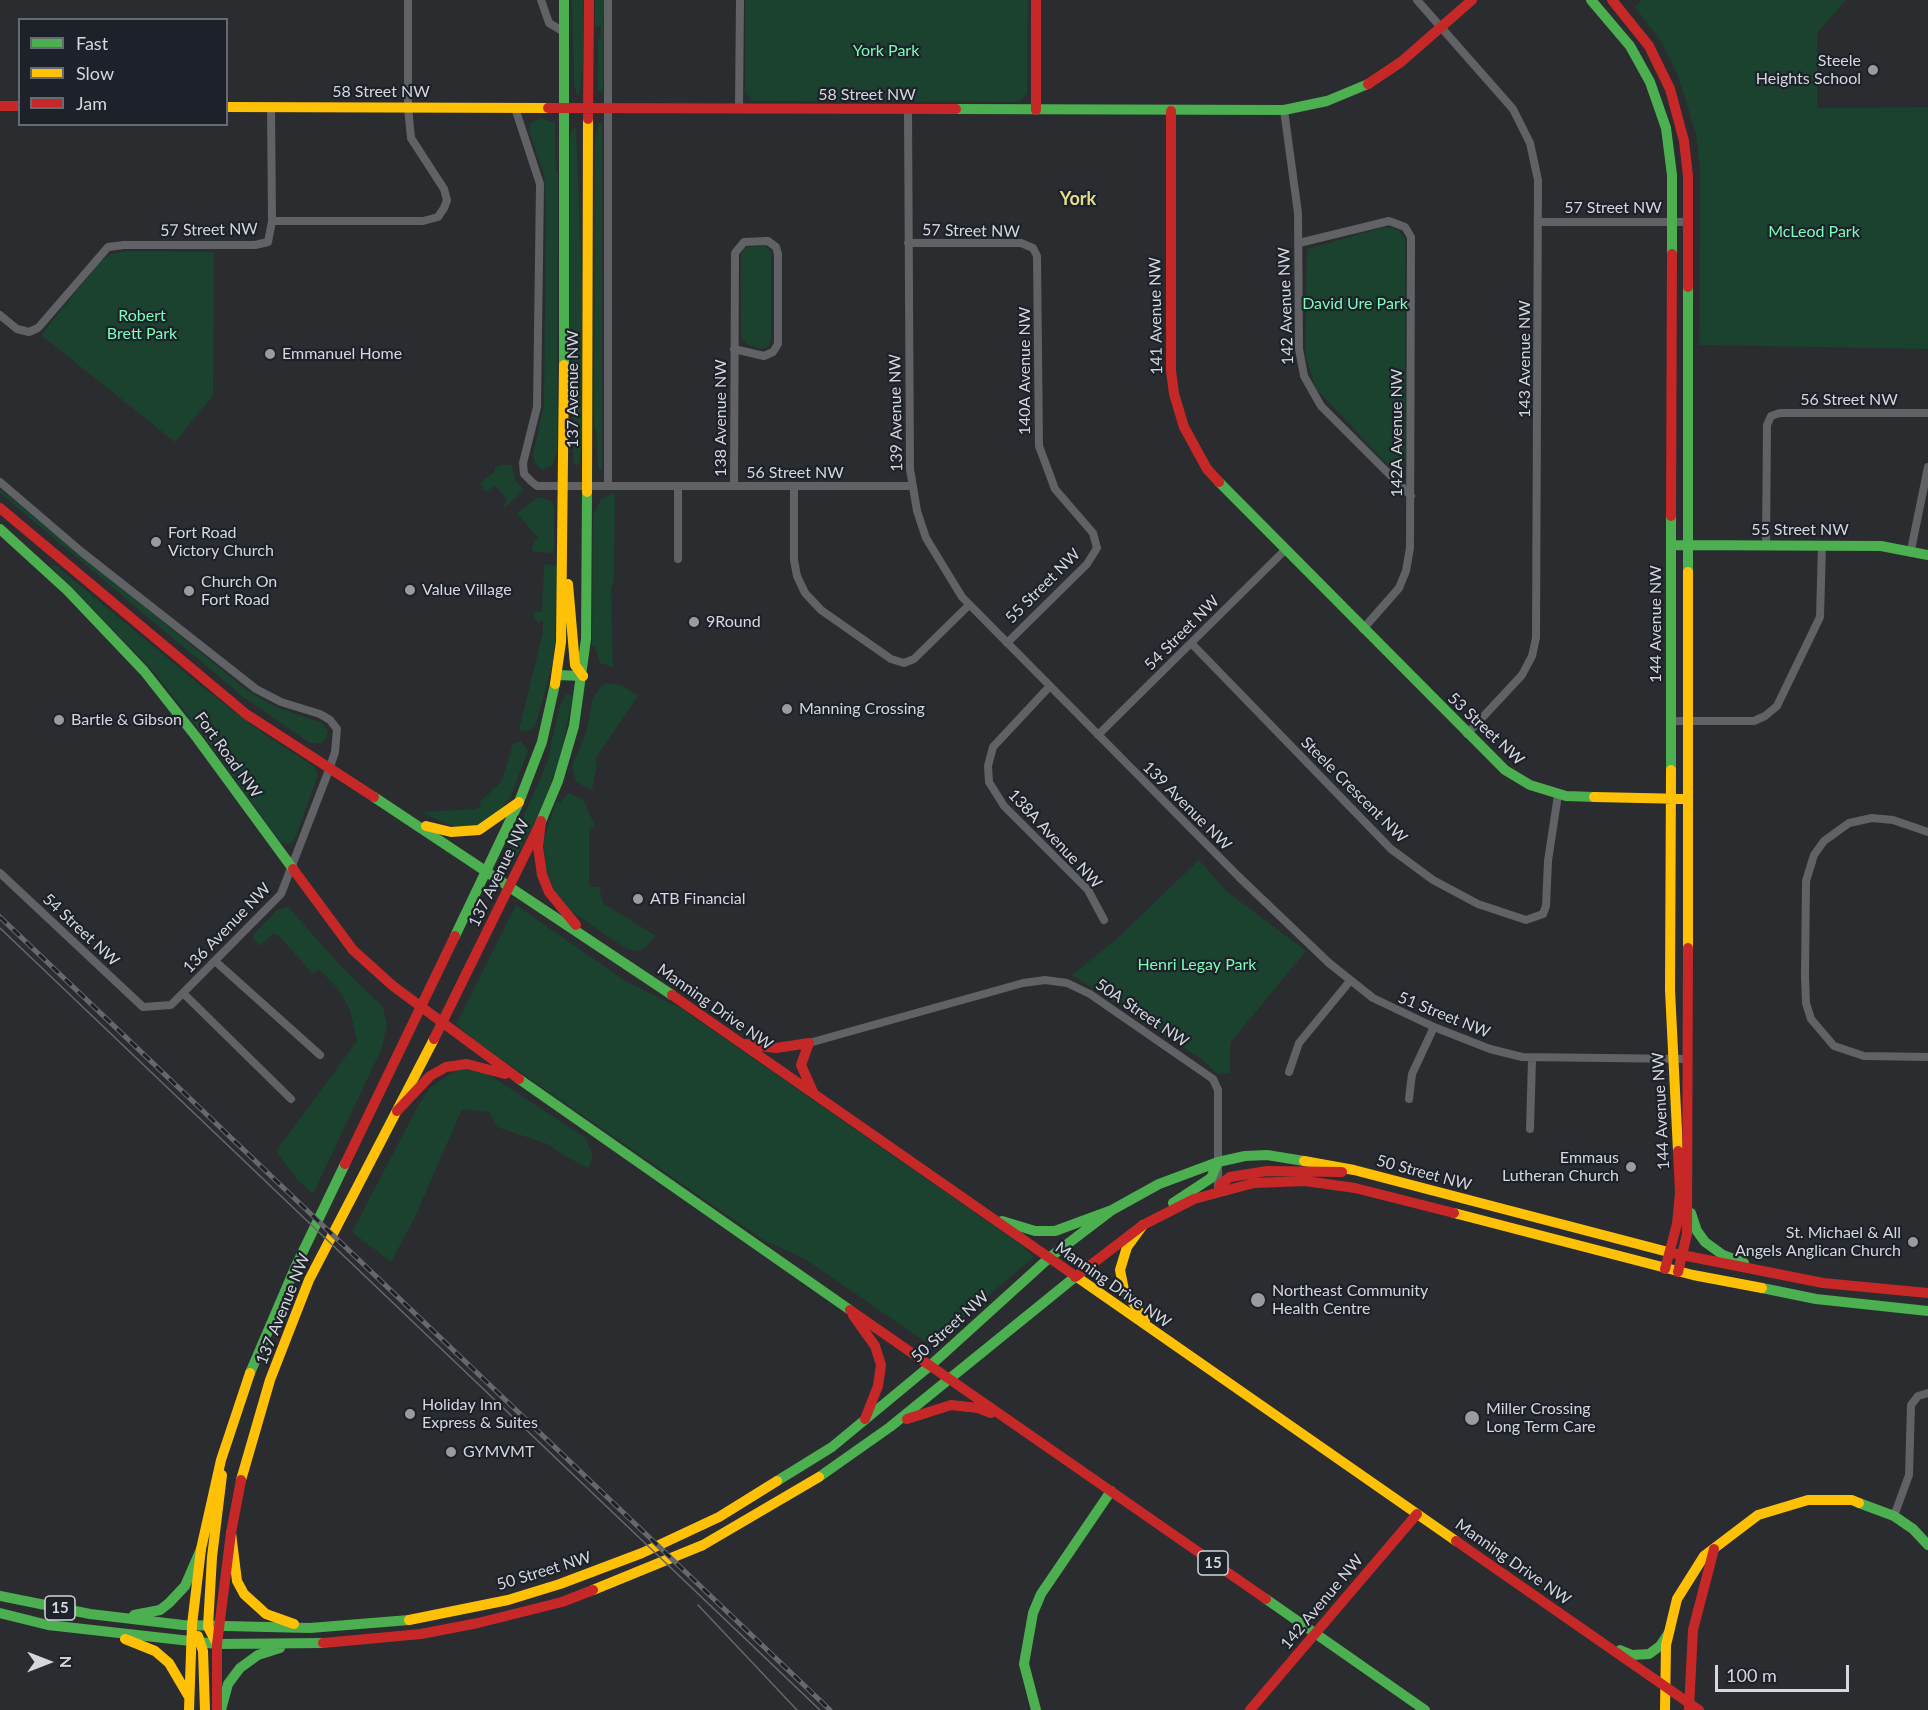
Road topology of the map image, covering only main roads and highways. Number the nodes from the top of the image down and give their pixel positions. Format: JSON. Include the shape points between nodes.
{"nodes":[{"id":1,"x":564,"y":0,"type":"edge"},
{"id":2,"x":588,"y":0,"type":"edge"},
{"id":3,"x":1036,"y":0,"type":"edge"},
{"id":4,"x":1472,"y":0,"type":"edge"},
{"id":5,"x":1591,"y":0,"type":"edge"},
{"id":6,"x":1612,"y":0,"type":"edge"},
{"id":7,"x":0,"y":106,"type":"edge"},
{"id":8,"x":18,"y":106,"type":"edge"},
{"id":9,"x":228,"y":107,"type":"edge"},
{"id":10,"x":564,"y":108,"type":"junction"},
{"id":11,"x":589,"y":109,"type":"junction"},
{"id":12,"x":1036,"y":110,"type":"junction"},
{"id":13,"x":1171,"y":111,"type":"junction"},
{"id":14,"x":0,"y":508,"type":"edge"},
{"id":15,"x":0,"y":529,"type":"edge"},
{"id":16,"x":564,"y":539,"type":"junction"},
{"id":17,"x":1671,"y":545,"type":"junction"},
{"id":18,"x":1688,"y":545,"type":"junction"},
{"id":19,"x":49,"y":549,"type":"junction"},
{"id":20,"x":1928,"y":555,"type":"edge"},
{"id":21,"x":37,"y":562,"type":"junction"},
{"id":22,"x":1363,"y":629,"type":"joint"},
{"id":23,"x":557,"y":675,"type":"junction"},
{"id":24,"x":583,"y":676,"type":"junction"},
{"id":25,"x":1670,"y":799,"type":"junction"},
{"id":26,"x":1687,"y":799,"type":"junction"},
{"id":27,"x":519,"y":802,"type":"junction"},
{"id":28,"x":542,"y":821,"type":"junction"},
{"id":29,"x":417,"y":824,"type":"junction"},
{"id":30,"x":488,"y":871,"type":"junction"},
{"id":31,"x":510,"y":886,"type":"junction"},
{"id":32,"x":591,"y":941,"type":"junction"},
{"id":33,"x":421,"y":1007,"type":"junction"},
{"id":34,"x":442,"y":1024,"type":"junction"},
{"id":35,"x":741,"y":1044,"type":"junction"},
{"id":36,"x":518,"y":1078,"type":"junction"},
{"id":37,"x":814,"y":1094,"type":"junction"},
{"id":38,"x":397,"y":1111,"type":"junction"},
{"id":39,"x":1218,"y":1162,"type":"junction"},
{"id":40,"x":1354,"y":1170,"type":"junction"},
{"id":41,"x":1218,"y":1191,"type":"junction"},
{"id":42,"x":1688,"y":1201,"type":"junction"},
{"id":43,"x":1112,"y":1210,"type":"junction"},
{"id":44,"x":990,"y":1217,"type":"junction"},
{"id":45,"x":1146,"y":1223,"type":"junction"},
{"id":46,"x":1669,"y":1253,"type":"junction"},
{"id":47,"x":1682,"y":1256,"type":"junction"},
{"id":48,"x":1049,"y":1258,"type":"junction"},
{"id":49,"x":1665,"y":1269,"type":"junction"},
{"id":50,"x":1678,"y":1272,"type":"junction"},
{"id":51,"x":1775,"y":1275,"type":"junction"},
{"id":52,"x":1075,"y":1277,"type":"junction"},
{"id":53,"x":1928,"y":1293,"type":"edge"},
{"id":54,"x":848,"y":1308,"type":"junction"},
{"id":55,"x":1928,"y":1311,"type":"edge"},
{"id":56,"x":1155,"y":1333,"type":"junction"},
{"id":57,"x":931,"y":1365,"type":"junction"},
{"id":58,"x":950,"y":1379,"type":"junction"},
{"id":59,"x":865,"y":1420,"type":"junction"},
{"id":60,"x":1012,"y":1422,"type":"junction"},
{"id":61,"x":890,"y":1427,"type":"junction"},
{"id":62,"x":221,"y":1460,"type":"junction"},
{"id":63,"x":1111,"y":1491,"type":"junction"},
{"id":64,"x":1417,"y":1514,"type":"junction"},
{"id":65,"x":231,"y":1533,"type":"junction"},
{"id":66,"x":1928,"y":1545,"type":"edge"},
{"id":67,"x":201,"y":1549,"type":"junction"},
{"id":68,"x":1714,"y":1550,"type":"junction"},
{"id":69,"x":0,"y":1596,"type":"edge"},
{"id":70,"x":0,"y":1612,"type":"edge"},
{"id":71,"x":121,"y":1617,"type":"junction"},
{"id":72,"x":192,"y":1625,"type":"junction"},
{"id":73,"x":214,"y":1627,"type":"junction"},
{"id":74,"x":310,"y":1628,"type":"junction"},
{"id":75,"x":112,"y":1634,"type":"junction"},
{"id":76,"x":1315,"y":1634,"type":"junction"},
{"id":77,"x":1668,"y":1634,"type":"junction"},
{"id":78,"x":196,"y":1641,"type":"junction"},
{"id":79,"x":218,"y":1644,"type":"junction"},
{"id":80,"x":290,"y":1644,"type":"junction"},
{"id":81,"x":1605,"y":1644,"type":"junction"},
{"id":82,"x":1665,"y":1686,"type":"junction"},
{"id":83,"x":189,"y":1697,"type":"junction"},
{"id":84,"x":1689,"y":1707,"type":"edge"},
{"id":85,"x":189,"y":1710,"type":"edge"},
{"id":86,"x":205,"y":1710,"type":"edge"},
{"id":87,"x":219,"y":1710,"type":"edge"},
{"id":88,"x":1036,"y":1710,"type":"edge"},
{"id":89,"x":1250,"y":1710,"type":"edge"},
{"id":90,"x":1425,"y":1710,"type":"edge"},
{"id":91,"x":1665,"y":1710,"type":"edge"},
{"id":92,"x":1699,"y":1710,"type":"edge"}],
"edges":[{"from":1,"to":10,"type":"main road","name":"137 Avenue NW"},
{"from":2,"to":11,"type":"main road","name":"137 Avenue NW"},
{"from":3,"to":12,"type":"main road"},
{"from":4,"to":13,"type":"main road","name":"58 Street NW","via":[[1393,69],[1364,87],[1327,101],[1284,110]]},
{"from":5,"to":17,"type":"main road","name":"144 Avenue NW","via":[[1630,46],[1650,82],[1671,159]]},
{"from":6,"to":18,"type":"main road","name":"144 Avenue NW","via":[[1648,46],[1674,102],[1687,159]]},
{"from":7,"to":8,"type":"main road"},
{"from":9,"to":10,"type":"main road","name":"58 Street NW"},
{"from":10,"to":11,"type":"main road","name":"58 Street NW"},
{"from":10,"to":16,"type":"main road","name":"137 Avenue NW"},
{"from":11,"to":12,"type":"main road","name":"58 Street NW"},
{"from":11,"to":24,"type":"main road","name":"137 Avenue NW"},
{"from":12,"to":13,"type":"main road","name":"58 Street NW"},
{"from":13,"to":22,"type":"main road","name":"141 Avenue NW","via":[[1170,359],[1174,394],[1184,428],[1207,469]]},
{"from":14,"to":19,"type":"main road","name":"Fort Road NW"},
{"from":15,"to":21,"type":"main road","name":"Fort Road NW"},
{"from":16,"to":23,"type":"main road","name":"137 Avenue NW"},
{"from":16,"to":24,"type":"main road","via":[[575,665]]},
{"from":17,"to":18,"type":"main road","name":"55 Street NW"},
{"from":17,"to":25,"type":"main road","name":"144 Avenue NW"},
{"from":18,"to":20,"type":"main road","name":"55 Street NW","via":[[1881,546]]},
{"from":18,"to":26,"type":"main road","name":"144 Avenue NW"},
{"from":19,"to":21,"type":"main road"},
{"from":19,"to":29,"type":"main road","name":"Fort Road NW","via":[[246,714]]},
{"from":21,"to":33,"type":"main road","name":"Fort Road NW","via":[[94,616],[163,694],[353,950]]},
{"from":22,"to":25,"type":"main road","name":"53 Street NW","via":[[1514,776],[1558,795]]},
{"from":23,"to":24,"type":"main road"},
{"from":23,"to":27,"type":"main road","name":"137 Avenue NW","via":[[542,742]]},
{"from":24,"to":28,"type":"main road","name":"137 Avenue NW","via":[[570,744]]},
{"from":25,"to":26,"type":"main road","name":"53 Street NW"},
{"from":25,"to":46,"type":"main road","name":"144 Avenue NW","via":[[1673,1059],[1680,1193]]},
{"from":26,"to":42,"type":"main road","name":"144 Avenue NW"},
{"from":27,"to":29,"type":"main road","via":[[479,830],[451,832]]},
{"from":27,"to":30,"type":"main road","name":"137 Avenue NW"},
{"from":28,"to":31,"type":"main road","name":"137 Avenue NW"},
{"from":28,"to":32,"type":"main road","via":[[539,860],[549,892]]},
{"from":29,"to":30,"type":"main road","name":"Fort Road NW"},
{"from":30,"to":31,"type":"main road","name":"Fort Road NW"},
{"from":30,"to":33,"type":"main road","name":"137 Avenue NW"},
{"from":31,"to":32,"type":"main road","name":"Manning Drive NW"},
{"from":31,"to":34,"type":"main road","name":"137 Avenue NW"},
{"from":32,"to":35,"type":"main road","name":"Manning Drive NW"},
{"from":33,"to":34,"type":"main road"},
{"from":33,"to":62,"type":"main road","name":"137 Avenue NW","via":[[295,1268],[250,1373]]},
{"from":34,"to":36,"type":"main road"},
{"from":34,"to":38,"type":"main road","name":"137 Avenue NW"},
{"from":35,"to":37,"type":"main road","name":"Manning Drive NW"},
{"from":35,"to":37,"type":"main road","via":[[776,1048],[809,1044],[801,1065]]},
{"from":36,"to":38,"type":"main road","via":[[477,1066],[452,1065],[430,1076]]},
{"from":36,"to":54,"type":"main road"},
{"from":37,"to":44,"type":"main road","name":"Manning Drive NW"},
{"from":38,"to":65,"type":"main road","name":"137 Avenue NW","via":[[309,1280],[270,1380],[243,1469]]},
{"from":39,"to":40,"type":"main road","name":"50 Street NW","via":[[1267,1155]]},
{"from":39,"to":43,"type":"main road","name":"50 Street NW","via":[[1165,1181]]},
{"from":39,"to":45,"type":"main road","via":[[1210,1178]]},
{"from":40,"to":41,"type":"main road","via":[[1267,1171],[1230,1178]]},
{"from":40,"to":46,"type":"main road","name":"50 Street NW"},
{"from":41,"to":45,"type":"main road","name":"50 Street NW","via":[[1179,1205]]},
{"from":41,"to":49,"type":"main road","name":"50 Street NW","via":[[1270,1181],[1341,1185]]},
{"from":42,"to":47,"type":"main road","name":"144 Avenue NW"},
{"from":42,"to":51,"type":"main road","via":[[1694,1225],[1705,1242],[1735,1260]]},
{"from":43,"to":44,"type":"main road","via":[[1055,1231],[1035,1231]]},
{"from":43,"to":48,"type":"main road","name":"50 Street NW"},
{"from":44,"to":48,"type":"main road","name":"Manning Drive NW"},
{"from":45,"to":52,"type":"main road","name":"50 Street NW"},
{"from":45,"to":56,"type":"main road","via":[[1124,1254],[1120,1276],[1127,1297]]},
{"from":46,"to":47,"type":"main road","name":"50 Street NW"},
{"from":46,"to":49,"type":"main road","name":"144 Avenue NW"},
{"from":47,"to":50,"type":"main road","name":"144 Avenue NW"},
{"from":47,"to":51,"type":"main road","name":"50 Street NW"},
{"from":48,"to":52,"type":"main road","name":"Manning Drive NW"},
{"from":48,"to":57,"type":"main road","name":"50 Street NW"},
{"from":49,"to":50,"type":"main road","name":"50 Street NW"},
{"from":50,"to":55,"type":"main road","name":"50 Street NW","via":[[1806,1297]]},
{"from":51,"to":53,"type":"main road","name":"50 Street NW"},
{"from":52,"to":56,"type":"main road","name":"Manning Drive NW"},
{"from":52,"to":58,"type":"main road","name":"50 Street NW"},
{"from":54,"to":57,"type":"main road"},
{"from":54,"to":59,"type":"main road","via":[[875,1346],[881,1365]]},
{"from":56,"to":64,"type":"main road","name":"Manning Drive NW"},
{"from":57,"to":58,"type":"main road"},
{"from":57,"to":59,"type":"main road","name":"50 Street NW"},
{"from":58,"to":60,"type":"main road"},
{"from":58,"to":61,"type":"main road","name":"50 Street NW"},
{"from":59,"to":74,"type":"main road","name":"50 Street NW","via":[[822,1453],[719,1517],[603,1569],[508,1599],[430,1617],[366,1626]]},
{"from":60,"to":61,"type":"main road","via":[[978,1408],[951,1405],[922,1412]]},
{"from":60,"to":63,"type":"main road"},
{"from":61,"to":80,"type":"main road","name":"50 Street NW","via":[[800,1490],[731,1530],[619,1582],[562,1602],[469,1625],[393,1638]]},
{"from":62,"to":67,"type":"main road","name":"137 Avenue NW"},
{"from":62,"to":73,"type":"main road","via":[[222,1489],[212,1557]]},
{"from":63,"to":76,"type":"main road","number":"15"},
{"from":63,"to":88,"type":"main road","via":[[1041,1594],[1033,1613],[1024,1664]]},
{"from":64,"to":76,"type":"main road","name":"142 Avenue NW"},
{"from":64,"to":81,"type":"main road","name":"Manning Drive NW"},
{"from":65,"to":73,"type":"main road","name":"137 Avenue NW"},
{"from":65,"to":74,"type":"main road","via":[[237,1581],[244,1594],[266,1614]]},
{"from":66,"to":68,"type":"main road","via":[[1894,1516],[1844,1499],[1820,1498],[1758,1515]]},
{"from":67,"to":71,"type":"main road","via":[[185,1586],[170,1603],[160,1610]]},
{"from":67,"to":72,"type":"main road","name":"137 Avenue NW"},
{"from":68,"to":77,"type":"main road","via":[[1697,1564],[1684,1585]]},
{"from":68,"to":84,"type":"main road","via":[[1696,1617]]},
{"from":69,"to":71,"type":"main road","name":"50 Street NW","number":"15"},
{"from":70,"to":75,"type":"main road","name":"50 Street NW","number":"15","via":[[48,1625]]},
{"from":71,"to":72,"type":"main road","name":"50 Street NW"},
{"from":72,"to":73,"type":"main road","name":"50 Street NW"},
{"from":72,"to":78,"type":"main road","name":"137 Avenue NW"},
{"from":73,"to":74,"type":"main road","name":"50 Street NW"},
{"from":73,"to":79,"type":"main road","name":"137 Avenue NW"},
{"from":75,"to":78,"type":"main road","name":"50 Street NW"},
{"from":75,"to":83,"type":"main road","via":[[164,1658],[174,1668]]},
{"from":76,"to":89,"type":"main road","name":"142 Avenue NW"},
{"from":76,"to":90,"type":"main road"},
{"from":77,"to":81,"type":"main road","via":[[1649,1654],[1632,1655]]},
{"from":77,"to":82,"type":"main road"},
{"from":78,"to":79,"type":"main road","name":"50 Street NW"},
{"from":78,"to":83,"type":"main road","name":"137 Avenue NW"},
{"from":78,"to":86,"type":"main road"},
{"from":79,"to":80,"type":"main road","name":"50 Street NW"},
{"from":79,"to":87,"type":"main road","name":"137 Avenue NW"},
{"from":80,"to":87,"type":"main road","via":[[258,1655],[243,1665],[228,1684]]},
{"from":81,"to":82,"type":"main road","name":"Manning Drive NW"},
{"from":82,"to":84,"type":"main road","name":"Manning Drive NW"},
{"from":82,"to":91,"type":"main road"},
{"from":83,"to":85,"type":"main road","name":"137 Avenue NW"},
{"from":84,"to":92,"type":"main road","name":"Manning Drive NW"}]}
